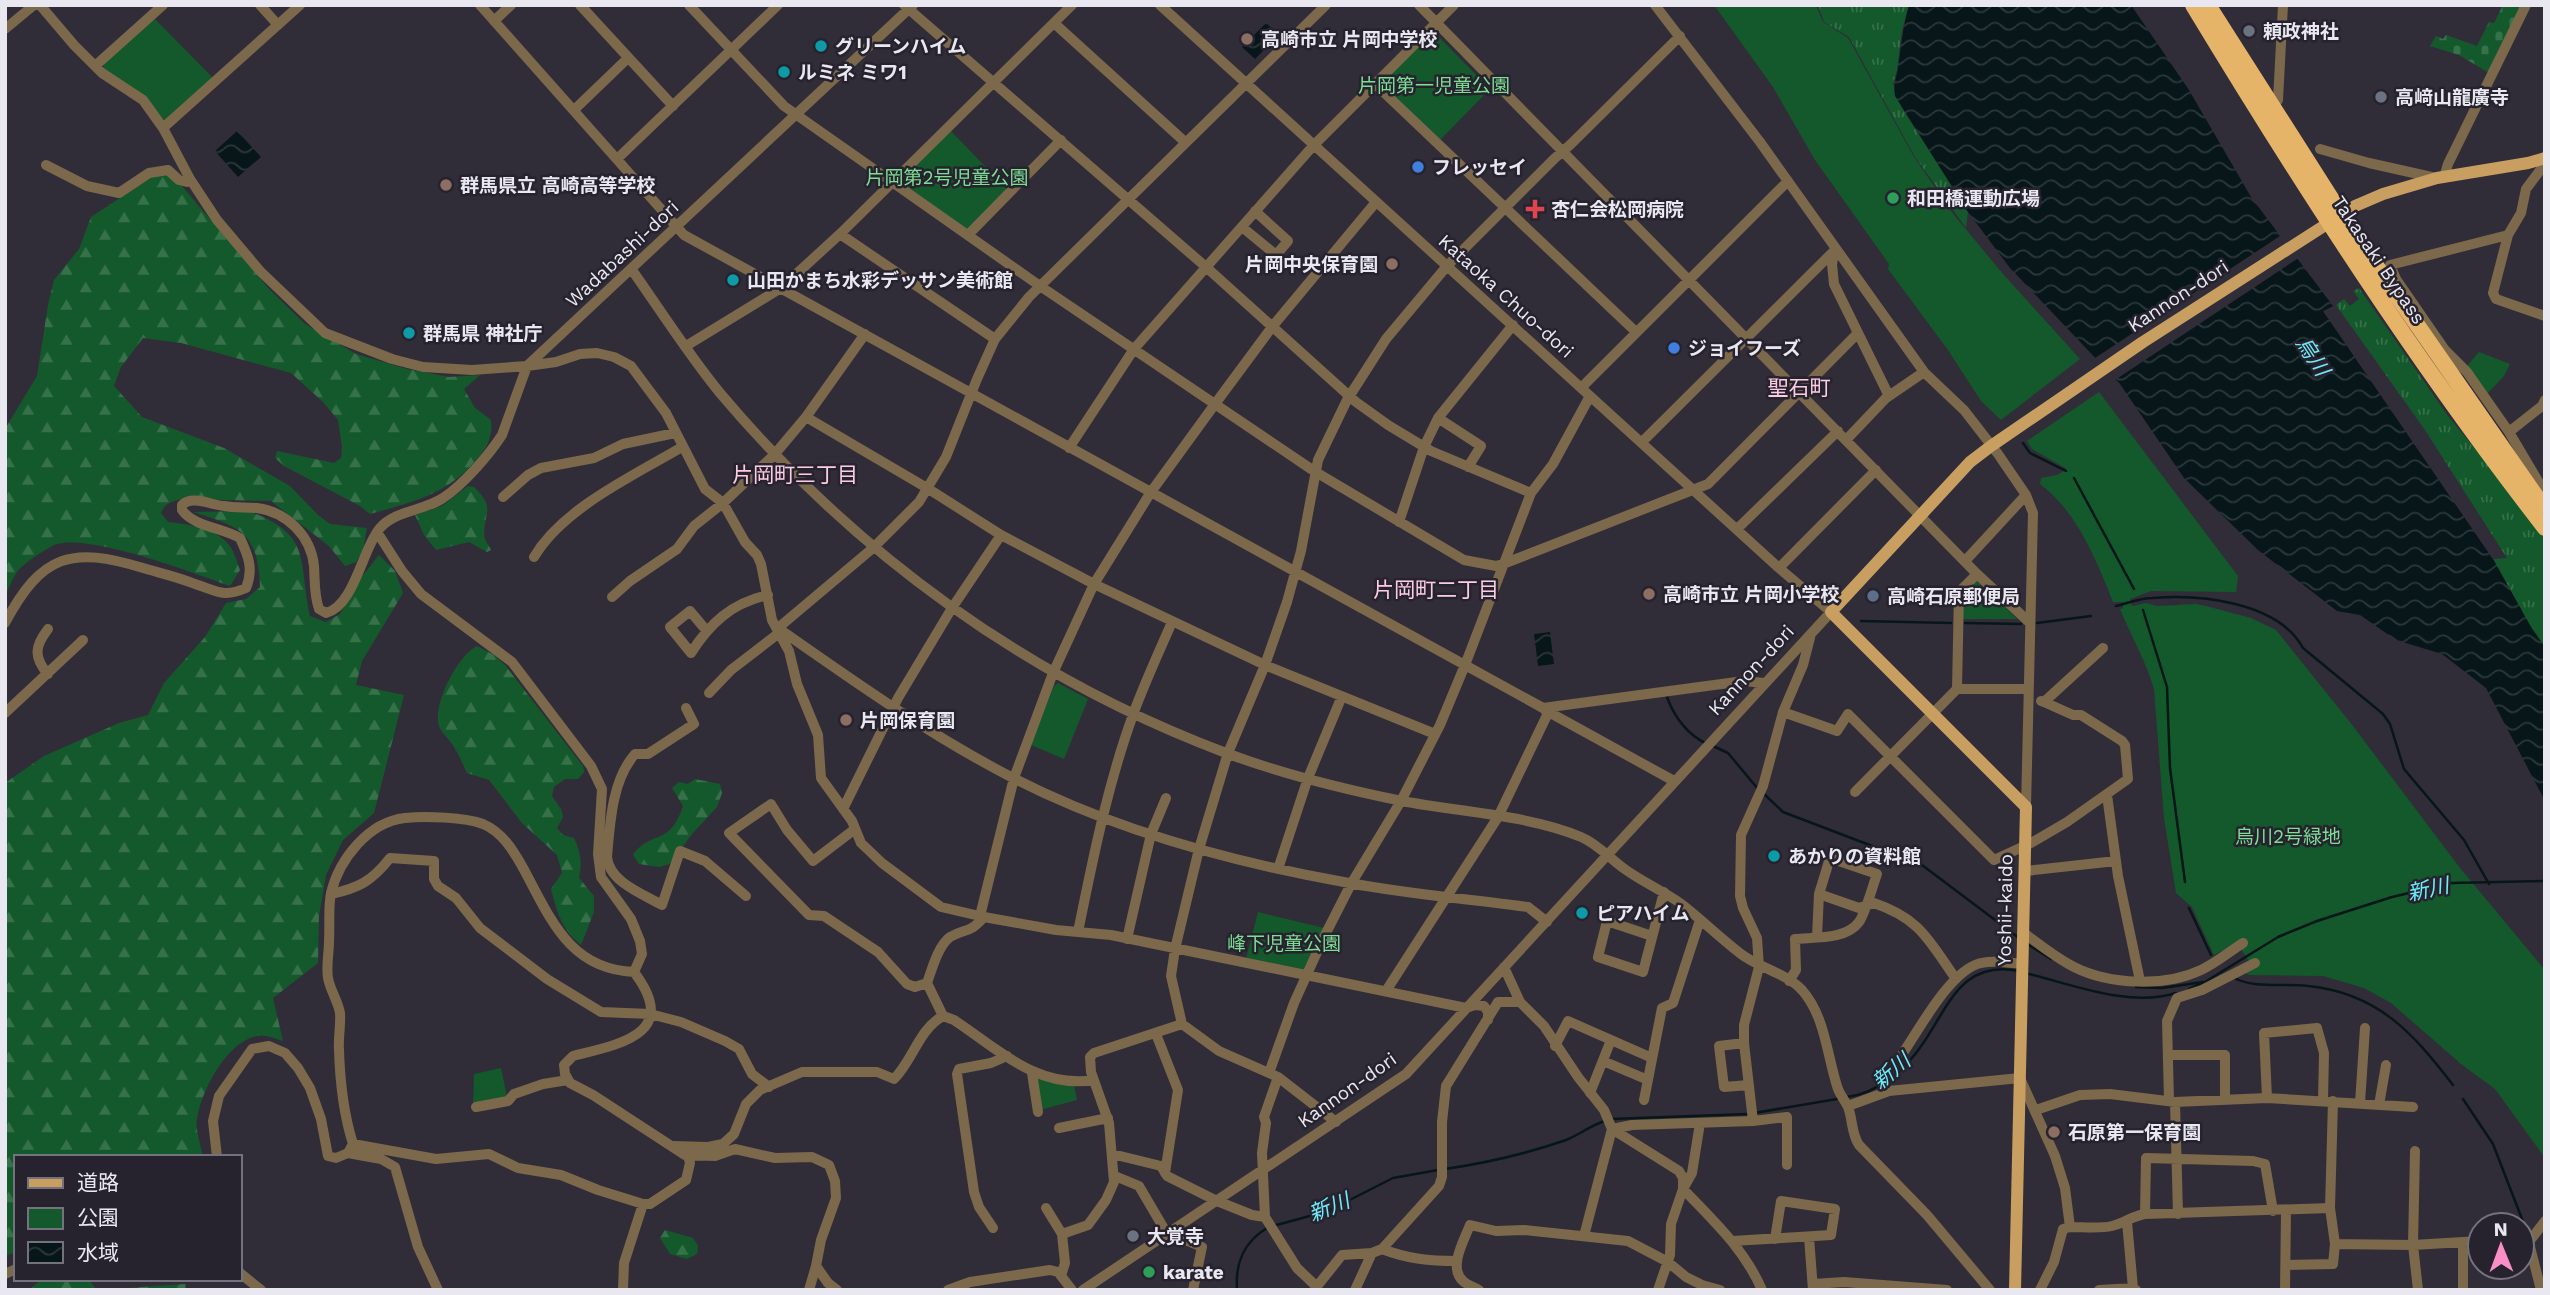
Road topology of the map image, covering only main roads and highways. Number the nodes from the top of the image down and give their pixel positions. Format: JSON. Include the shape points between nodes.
{"nodes":[{"id":1,"x":2193,"y":5,"type":"edge"},
{"id":2,"x":2208,"y":5,"type":"edge"},
{"id":3,"x":2544,"y":158,"type":"edge"},
{"id":4,"x":2330,"y":221,"type":"junction"},
{"id":5,"x":2432,"y":349,"type":"junction"},
{"id":6,"x":2532,"y":473,"type":"road end"},
{"id":7,"x":2545,"y":509,"type":"edge"},
{"id":8,"x":2545,"y":528,"type":"edge"},
{"id":9,"x":2026,"y":807,"type":"joint"},
{"id":10,"x":2015,"y":1290,"type":"edge"}],
"edges":[{"from":1,"to":4,"type":"highway","name":"Takasaki Bypass"},
{"from":2,"to":4,"type":"highway","name":"Takasaki Bypass","via":[[2272,108]]},
{"from":3,"to":4,"type":"main road","name":"Kannon-dori","via":[[2383,194]]},
{"from":4,"to":5,"type":"highway","name":"Takasaki Bypass"},
{"from":4,"to":8,"type":"highway","name":"Takasaki Bypass","via":[[2419,356]]},
{"from":4,"to":9,"type":"main road","name":"Kannon-dori","via":[[1970,462],[1831,612]]},
{"from":5,"to":6,"type":"highway","via":[[2461,375]]},
{"from":5,"to":7,"type":"highway","name":"Takasaki Bypass"},
{"from":9,"to":10,"type":"main road","name":"Yoshii-kaido"}]}
